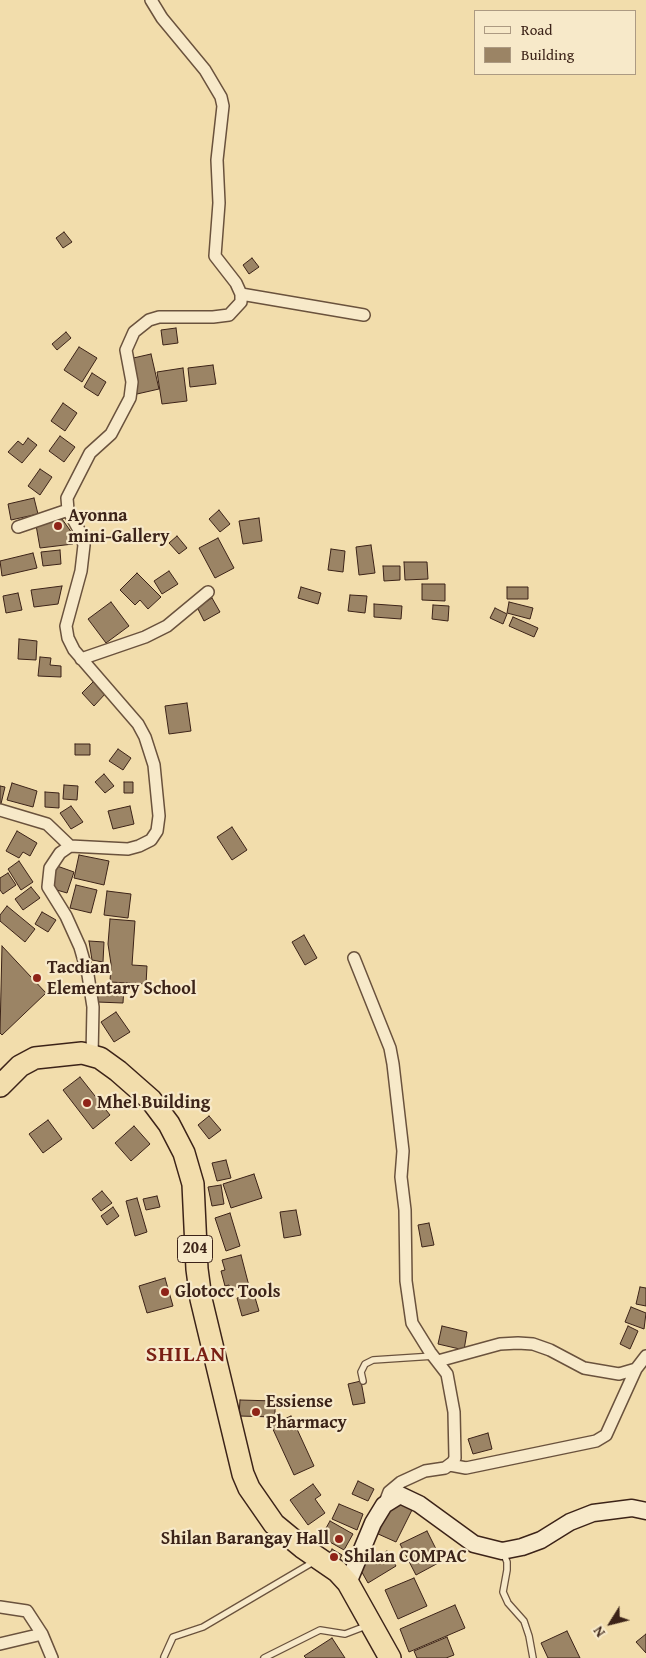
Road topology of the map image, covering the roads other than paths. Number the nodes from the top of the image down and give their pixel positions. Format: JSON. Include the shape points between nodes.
{"nodes":[{"id":1,"x":151,"y":0,"type":"edge"},
{"id":2,"x":241,"y":294,"type":"junction"},
{"id":3,"x":364,"y":315,"type":"dead end"},
{"id":4,"x":68,"y":510,"type":"junction"},
{"id":5,"x":18,"y":527,"type":"dead end"},
{"id":6,"x":208,"y":592,"type":"dead end"},
{"id":7,"x":81,"y":659,"type":"junction"},
{"id":8,"x":3,"y":814,"type":"edge"},
{"id":9,"x":70,"y":846,"type":"junction"},
{"id":10,"x":354,"y":958,"type":"dead end"},
{"id":11,"x":92,"y":1056,"type":"junction"},
{"id":12,"x":0,"y":1086,"type":"edge"},
{"id":13,"x":646,"y":1356,"type":"edge"},
{"id":14,"x":436,"y":1359,"type":"junction"},
{"id":15,"x":636,"y":1369,"type":"junction"},
{"id":16,"x":363,"y":1381,"type":"dead end"},
{"id":17,"x":450,"y":1465,"type":"junction"},
{"id":18,"x":384,"y":1505,"type":"junction"},
{"id":19,"x":646,"y":1511,"type":"edge"},
{"id":20,"x":502,"y":1551,"type":"junction"},
{"id":21,"x":319,"y":1559,"type":"junction"},
{"id":22,"x":348,"y":1583,"type":"junction"},
{"id":23,"x":0,"y":1607,"type":"edge"},
{"id":24,"x":370,"y":1624,"type":"junction"},
{"id":25,"x":42,"y":1634,"type":"junction"},
{"id":26,"x":0,"y":1644,"type":"edge"},
{"id":27,"x":164,"y":1657,"type":"edge"},
{"id":28,"x":52,"y":1658,"type":"edge"},
{"id":29,"x":264,"y":1658,"type":"edge"},
{"id":30,"x":390,"y":1658,"type":"edge"},
{"id":31,"x":533,"y":1658,"type":"edge"}],
"edges":[{"from":1,"to":2,"type":"street","via":[[205,70],[221,97],[215,256]]},
{"from":2,"to":3,"type":"street"},
{"from":2,"to":4,"type":"street","via":[[241,302],[229,315],[160,317],[149,320],[134,332],[126,350],[132,382],[130,398],[111,434],[90,453],[72,484],[67,498]]},
{"from":4,"to":5,"type":"street"},
{"from":4,"to":7,"type":"street","via":[[84,545],[82,571],[66,626],[74,650]]},
{"from":6,"to":7,"type":"street","via":[[167,626]]},
{"from":7,"to":9,"type":"street","via":[[138,724],[145,737],[154,765],[159,816],[157,831],[151,840],[139,846],[128,849]]},
{"from":8,"to":9,"type":"street","via":[[47,824]]},
{"from":9,"to":11,"type":"street","via":[[60,853],[50,868],[48,887],[66,916],[88,975],[93,1007]]},
{"from":10,"to":14,"type":"street","via":[[390,1048],[403,1151],[401,1177],[409,1306],[412,1323]]},
{"from":11,"to":12,"type":"highway","number":"204","via":[[82,1053],[35,1058],[20,1066]]},
{"from":11,"to":21,"type":"highway","number":"204","via":[[118,1071],[151,1100],[169,1124],[184,1153],[193,1184],[196,1269],[201,1299],[243,1474],[260,1507],[274,1524]]},
{"from":13,"to":15,"type":"street"},
{"from":14,"to":15,"type":"street","via":[[518,1343],[550,1350],[584,1368],[619,1374]]},
{"from":14,"to":16,"type":"lane","via":[[373,1360],[365,1364],[361,1372]]},
{"from":14,"to":17,"type":"street","via":[[447,1374],[454,1412],[455,1458]]},
{"from":15,"to":17,"type":"street","via":[[606,1435],[596,1441],[466,1468]]},
{"from":17,"to":18,"type":"street","via":[[424,1471],[401,1482],[389,1492]]},
{"from":18,"to":20,"type":"main road","via":[[394,1497],[405,1496],[474,1544]]},
{"from":18,"to":22,"type":"main road"},
{"from":19,"to":20,"type":"main road","via":[[632,1508],[593,1513],[522,1548]]},
{"from":20,"to":31,"type":"lane","via":[[508,1570],[504,1592],[508,1603],[524,1621]]},
{"from":21,"to":22,"type":"highway","number":"204"},
{"from":21,"to":27,"type":"lane","via":[[204,1627],[173,1637]]},
{"from":22,"to":24,"type":"highway","number":"204"},
{"from":23,"to":25,"type":"street","via":[[27,1611]]},
{"from":24,"to":29,"type":"lane","via":[[345,1634],[320,1630]]},
{"from":24,"to":30,"type":"highway","number":"204"},
{"from":25,"to":26,"type":"street"},
{"from":25,"to":28,"type":"street"}]}
